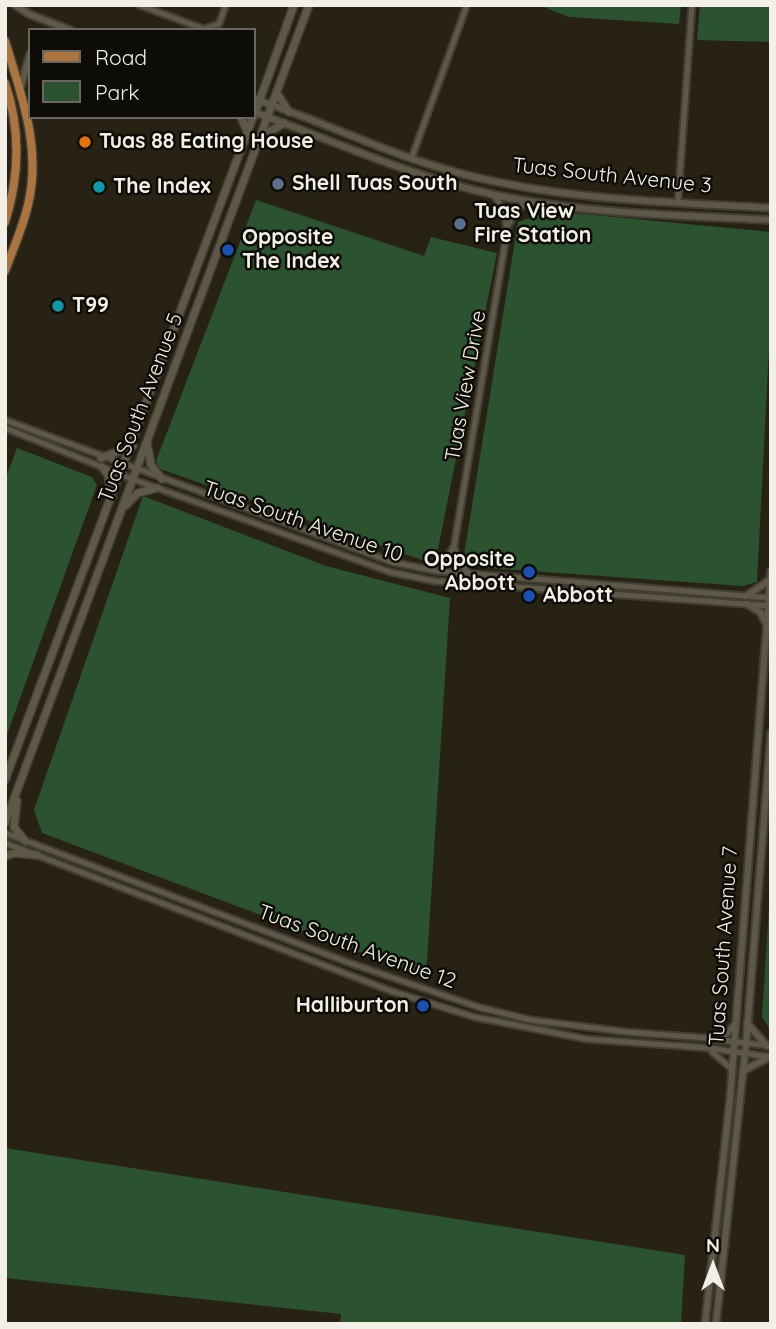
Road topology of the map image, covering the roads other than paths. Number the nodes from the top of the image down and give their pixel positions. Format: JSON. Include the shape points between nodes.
{"nodes":[{"id":1,"x":15,"y":5,"type":"edge"},
{"id":2,"x":139,"y":5,"type":"edge"},
{"id":3,"x":226,"y":5,"type":"edge"},
{"id":4,"x":294,"y":5,"type":"edge"},
{"id":5,"x":309,"y":5,"type":"edge"},
{"id":6,"x":467,"y":5,"type":"edge"},
{"id":7,"x":692,"y":5,"type":"edge"},
{"id":8,"x":65,"y":28,"type":"edge"},
{"id":9,"x":201,"y":28,"type":"edge"},
{"id":10,"x":207,"y":28,"type":"edge"},
{"id":11,"x":5,"y":41,"type":"edge"},
{"id":12,"x":28,"y":61,"type":"edge"},
{"id":13,"x":5,"y":83,"type":"edge"},
{"id":14,"x":265,"y":84,"type":"junction"},
{"id":15,"x":20,"y":89,"type":"junction"},
{"id":16,"x":256,"y":91,"type":"edge"},
{"id":17,"x":277,"y":92,"type":"junction"},
{"id":18,"x":257,"y":100,"type":"edge"},
{"id":19,"x":272,"y":106,"type":"junction"},
{"id":20,"x":289,"y":112,"type":"junction"},
{"id":21,"x":256,"y":115,"type":"edge"},
{"id":22,"x":268,"y":118,"type":"junction"},
{"id":23,"x":28,"y":119,"type":"edge"},
{"id":24,"x":28,"y":119,"type":"edge"},
{"id":25,"x":242,"y":119,"type":"edge"},
{"id":26,"x":253,"y":119,"type":"edge"},
{"id":27,"x":284,"y":123,"type":"junction"},
{"id":28,"x":248,"y":133,"type":"junction"},
{"id":29,"x":262,"y":136,"type":"junction"},
{"id":30,"x":412,"y":157,"type":"junction"},
{"id":31,"x":458,"y":173,"type":"junction"},
{"id":32,"x":460,"y":186,"type":"junction"},
{"id":33,"x":14,"y":195,"type":"junction"},
{"id":34,"x":494,"y":195,"type":"junction"},
{"id":35,"x":529,"y":201,"type":"junction"},
{"id":36,"x":678,"y":201,"type":"junction"},
{"id":37,"x":5,"y":202,"type":"edge"},
{"id":38,"x":770,"y":208,"type":"edge"},
{"id":39,"x":771,"y":220,"type":"edge"},
{"id":40,"x":5,"y":222,"type":"edge"},
{"id":41,"x":507,"y":232,"type":"junction"},
{"id":42,"x":5,"y":271,"type":"edge"},
{"id":43,"x":5,"y":420,"type":"edge"},
{"id":44,"x":5,"y":428,"type":"edge"},
{"id":45,"x":147,"y":442,"type":"junction"},
{"id":46,"x":133,"y":446,"type":"junction"},
{"id":47,"x":101,"y":458,"type":"junction"},
{"id":48,"x":124,"y":466,"type":"junction"},
{"id":49,"x":102,"y":467,"type":"junction"},
{"id":50,"x":136,"y":470,"type":"junction"},
{"id":51,"x":121,"y":474,"type":"junction"},
{"id":52,"x":132,"y":479,"type":"junction"},
{"id":53,"x":162,"y":479,"type":"junction"},
{"id":54,"x":157,"y":488,"type":"junction"},
{"id":55,"x":112,"y":498,"type":"junction"},
{"id":56,"x":120,"y":512,"type":"junction"},
{"id":57,"x":454,"y":546,"type":"junction"},
{"id":58,"x":426,"y":569,"type":"junction"},
{"id":59,"x":771,"y":571,"type":"edge"},
{"id":60,"x":470,"y":574,"type":"junction"},
{"id":61,"x":770,"y":580,"type":"edge"},
{"id":62,"x":746,"y":596,"type":"junction"},
{"id":63,"x":770,"y":598,"type":"edge"},
{"id":64,"x":747,"y":604,"type":"junction"},
{"id":65,"x":769,"y":606,"type":"edge"},
{"id":66,"x":766,"y":629,"type":"junction"},
{"id":67,"x":771,"y":733,"type":"edge"},
{"id":68,"x":5,"y":780,"type":"edge"},
{"id":69,"x":19,"y":786,"type":"junction"},
{"id":70,"x":5,"y":823,"type":"edge"},
{"id":71,"x":5,"y":833,"type":"edge"},
{"id":72,"x":25,"y":841,"type":"junction"},
{"id":73,"x":5,"y":843,"type":"edge"},
{"id":74,"x":37,"y":855,"type":"junction"},
{"id":75,"x":5,"y":856,"type":"edge"},
{"id":76,"x":736,"y":1023,"type":"junction"},
{"id":77,"x":747,"y":1023,"type":"junction"},
{"id":78,"x":708,"y":1038,"type":"junction"},
{"id":79,"x":734,"y":1044,"type":"junction"},
{"id":80,"x":746,"y":1044,"type":"junction"},
{"id":81,"x":769,"y":1046,"type":"edge"},
{"id":82,"x":699,"y":1048,"type":"junction"},
{"id":83,"x":708,"y":1048,"type":"junction"},
{"id":84,"x":734,"y":1052,"type":"junction"},
{"id":85,"x":745,"y":1053,"type":"junction"},
{"id":86,"x":770,"y":1057,"type":"edge"},
{"id":87,"x":732,"y":1069,"type":"junction"},
{"id":88,"x":743,"y":1071,"type":"junction"},
{"id":89,"x":705,"y":1324,"type":"edge"},
{"id":90,"x":716,"y":1324,"type":"edge"}],
"edges":[{"from":1,"to":8,"type":"street"},
{"from":2,"to":9,"type":"street"},
{"from":3,"to":10,"type":"street","via":[[219,24]]},
{"from":4,"to":14,"type":"main road","name":"Tuas South Avenue 5"},
{"from":5,"to":17,"type":"main road","name":"Tuas South Avenue 5"},
{"from":6,"to":30,"type":"street"},
{"from":7,"to":36,"type":"street"},
{"from":11,"to":15,"type":"main road"},
{"from":12,"to":15,"type":"street"},
{"from":13,"to":33,"type":"main road","via":[[16,130]]},
{"from":14,"to":16,"type":"main road"},
{"from":14,"to":18,"type":"main road","name":"Tuas South Avenue 5"},
{"from":15,"to":23,"type":"main road"},
{"from":17,"to":19,"type":"main road","name":"Tuas South Avenue 5"},
{"from":17,"to":20,"type":"main road"},
{"from":18,"to":19,"type":"street","name":"Tuas South Avenue 3"},
{"from":19,"to":20,"type":"street","name":"Tuas South Avenue 3"},
{"from":19,"to":22,"type":"main road","name":"Tuas South Avenue 5"},
{"from":20,"to":30,"type":"street","name":"Tuas South Avenue 3"},
{"from":21,"to":22,"type":"street","name":"Tuas South Avenue 3"},
{"from":22,"to":27,"type":"street","name":"Tuas South Avenue 3"},
{"from":22,"to":29,"type":"main road","name":"Tuas South Avenue 5"},
{"from":24,"to":42,"type":"main road","via":[[32,171],[28,204]]},
{"from":25,"to":28,"type":"main road"},
{"from":26,"to":28,"type":"main road","name":"Tuas South Avenue 5"},
{"from":27,"to":29,"type":"main road"},
{"from":27,"to":32,"type":"street","name":"Tuas South Avenue 3","via":[[349,150]]},
{"from":28,"to":46,"type":"main road","name":"Tuas South Avenue 5"},
{"from":29,"to":45,"type":"main road","name":"Tuas South Avenue 5"},
{"from":30,"to":31,"type":"street","name":"Tuas South Avenue 3"},
{"from":31,"to":32,"type":"street"},
{"from":31,"to":36,"type":"street","name":"Tuas South Avenue 3","via":[[531,189]]},
{"from":32,"to":34,"type":"street","name":"Tuas South Avenue 3"},
{"from":33,"to":37,"type":"street"},
{"from":33,"to":40,"type":"main road"},
{"from":34,"to":35,"type":"street","name":"Tuas South Avenue 3"},
{"from":34,"to":41,"type":"street","name":"Tuas View Drive","via":[[504,210]]},
{"from":35,"to":39,"type":"street","name":"Tuas South Avenue 3"},
{"from":35,"to":41,"type":"street","name":"Tuas View Drive","via":[[517,208]]},
{"from":36,"to":38,"type":"street","name":"Tuas South Avenue 3"},
{"from":41,"to":57,"type":"street","name":"Tuas View Drive"},
{"from":43,"to":47,"type":"street","name":"Tuas South Avenue 10"},
{"from":44,"to":49,"type":"street","name":"Tuas South Avenue 10"},
{"from":45,"to":50,"type":"main road","name":"Tuas South Avenue 5"},
{"from":45,"to":53,"type":"main road","via":[[151,465]]},
{"from":46,"to":47,"type":"main road"},
{"from":46,"to":48,"type":"main road","name":"Tuas South Avenue 5"},
{"from":47,"to":48,"type":"street","name":"Tuas South Avenue 10"},
{"from":48,"to":50,"type":"street","name":"Tuas South Avenue 10"},
{"from":48,"to":51,"type":"main road","name":"Tuas South Avenue 5"},
{"from":49,"to":51,"type":"street","name":"Tuas South Avenue 10"},
{"from":49,"to":55,"type":"main road"},
{"from":50,"to":52,"type":"main road","name":"Tuas South Avenue 5"},
{"from":50,"to":53,"type":"street","name":"Tuas South Avenue 10"},
{"from":51,"to":52,"type":"street","name":"Tuas South Avenue 10"},
{"from":51,"to":55,"type":"main road","name":"Tuas South Avenue 5"},
{"from":52,"to":54,"type":"street","name":"Tuas South Avenue 10"},
{"from":52,"to":56,"type":"main road","name":"Tuas South Avenue 5"},
{"from":53,"to":58,"type":"street","name":"Tuas South Avenue 10","via":[[360,552]]},
{"from":54,"to":56,"type":"main road","via":[[138,493]]},
{"from":54,"to":64,"type":"street","name":"Tuas South Avenue 10","via":[[349,559],[434,581]]},
{"from":55,"to":68,"type":"main road","name":"Tuas South Avenue 5"},
{"from":56,"to":69,"type":"main road","name":"Tuas South Avenue 5"},
{"from":57,"to":58,"type":"street","via":[[444,562]]},
{"from":57,"to":60,"type":"street","via":[[458,562]]},
{"from":58,"to":60,"type":"street","name":"Tuas South Avenue 10"},
{"from":59,"to":61,"type":"street","name":"Tuas South Avenue 7"},
{"from":60,"to":62,"type":"street","name":"Tuas South Avenue 10"},
{"from":61,"to":62,"type":"street"},
{"from":61,"to":63,"type":"street","name":"Tuas South Avenue 7"},
{"from":62,"to":63,"type":"street","name":"Tuas South Avenue 10"},
{"from":63,"to":65,"type":"street","name":"Tuas South Avenue 7"},
{"from":64,"to":65,"type":"street","name":"Tuas South Avenue 10"},
{"from":64,"to":66,"type":"street","via":[[764,616]]},
{"from":65,"to":66,"type":"street","name":"Tuas South Avenue 7"},
{"from":66,"to":76,"type":"street","name":"Tuas South Avenue 7"},
{"from":67,"to":77,"type":"street","name":"Tuas South Avenue 7"},
{"from":69,"to":70,"type":"main road","name":"Tuas South Avenue 5"},
{"from":69,"to":72,"type":"main road","via":[[14,827]]},
{"from":71,"to":72,"type":"street","name":"Tuas South Avenue 12"},
{"from":72,"to":78,"type":"street","name":"Tuas South Avenue 12","via":[[478,1007],[588,1028]]},
{"from":73,"to":74,"type":"street","name":"Tuas South Avenue 12"},
{"from":74,"to":75,"type":"main road"},
{"from":74,"to":82,"type":"street","name":"Tuas South Avenue 12","via":[[391,992],[474,1017],[586,1039]]},
{"from":76,"to":78,"type":"street","via":[[727,1034]]},
{"from":76,"to":79,"type":"street","name":"Tuas South Avenue 7"},
{"from":77,"to":80,"type":"street","name":"Tuas South Avenue 7"},
{"from":77,"to":81,"type":"street"},
{"from":78,"to":79,"type":"street","name":"Tuas South Avenue 12"},
{"from":78,"to":83,"type":"street"},
{"from":79,"to":80,"type":"street","name":"Tuas South Avenue 12"},
{"from":79,"to":84,"type":"street","name":"Tuas South Avenue 7"},
{"from":80,"to":81,"type":"street","name":"Tuas South Avenue 12"},
{"from":80,"to":85,"type":"street","name":"Tuas South Avenue 7"},
{"from":82,"to":83,"type":"street","name":"Tuas South Avenue 12"},
{"from":82,"to":87,"type":"street","via":[[717,1054]]},
{"from":83,"to":84,"type":"street","name":"Tuas South Avenue 12"},
{"from":84,"to":85,"type":"street","name":"Tuas South Avenue 12"},
{"from":84,"to":87,"type":"street","name":"Tuas South Avenue 7"},
{"from":85,"to":86,"type":"street","name":"Tuas South Avenue 12"},
{"from":85,"to":88,"type":"street","name":"Tuas South Avenue 7"},
{"from":86,"to":88,"type":"street"},
{"from":87,"to":89,"type":"street","name":"Tuas South Avenue 7"},
{"from":88,"to":90,"type":"street","name":"Tuas South Avenue 7"}]}
